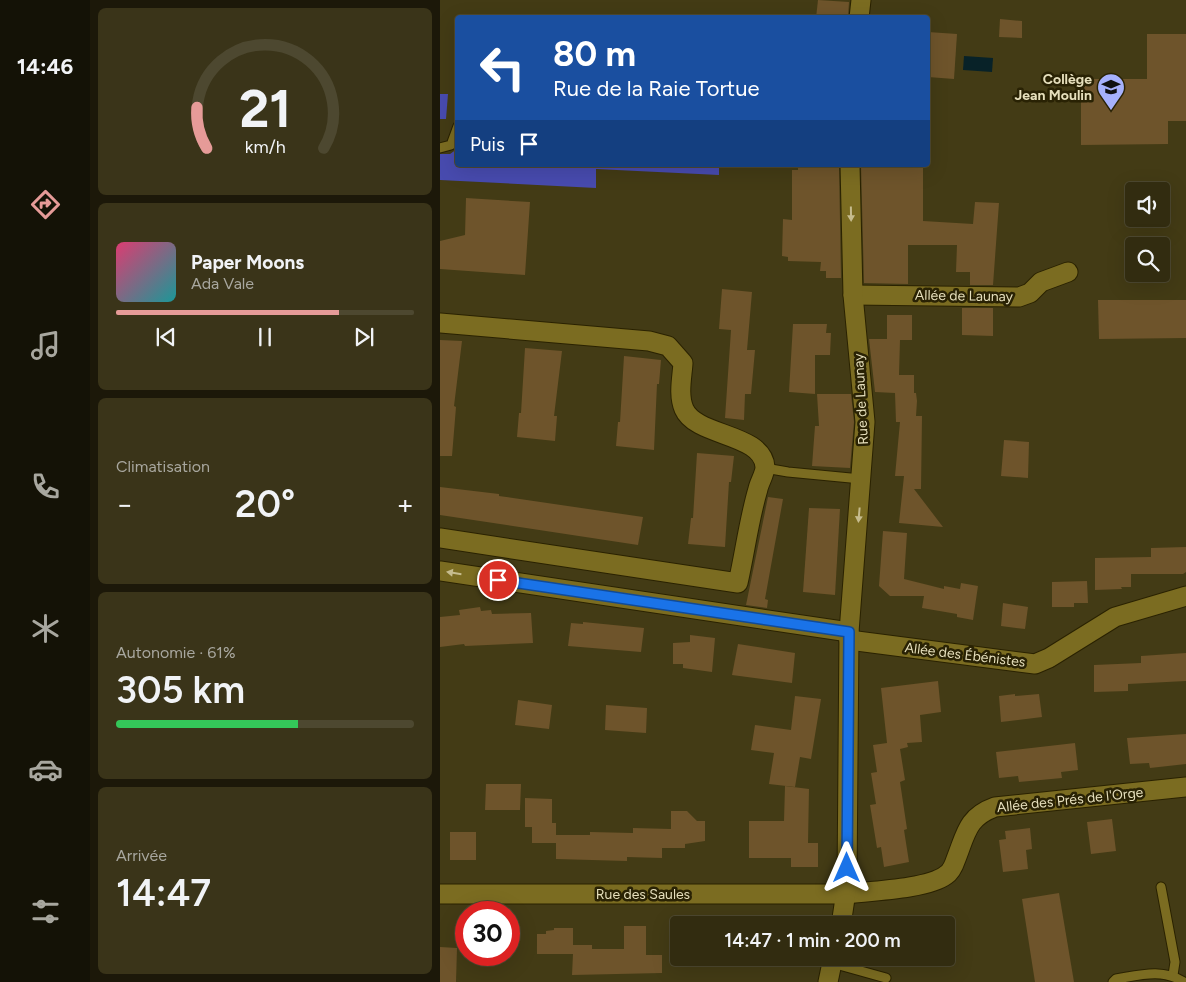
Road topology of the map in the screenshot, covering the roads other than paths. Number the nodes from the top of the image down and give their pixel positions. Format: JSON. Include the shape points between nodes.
{"nodes":[{"id":1,"x":861,"y":0,"type":"edge"},
{"id":2,"x":859,"y":15,"type":"edge"},
{"id":3,"x":455,"y":134,"type":"edge"},
{"id":4,"x":440,"y":148,"type":"edge"},
{"id":5,"x":850,"y":167,"type":"edge"},
{"id":6,"x":1068,"y":272,"type":"dead end"},
{"id":7,"x":853,"y":294,"type":"junction"},
{"id":8,"x":440,"y":323,"type":"edge"},
{"id":9,"x":765,"y":468,"type":"junction"},
{"id":10,"x":862,"y":479,"type":"junction"},
{"id":11,"x":440,"y":538,"type":"edge"},
{"id":12,"x":440,"y":571,"type":"edge"},
{"id":13,"x":1186,"y":596,"type":"edge"},
{"id":14,"x":849,"y":636,"type":"junction"},
{"id":15,"x":1186,"y":787,"type":"edge"},
{"id":16,"x":1161,"y":887,"type":"dead end"},
{"id":17,"x":440,"y":894,"type":"edge"},
{"id":18,"x":845,"y":894,"type":"junction"},
{"id":19,"x":842,"y":916,"type":"edge"},
{"id":20,"x":832,"y":966,"type":"edge"},
{"id":21,"x":851,"y":966,"type":"edge"},
{"id":22,"x":1173,"y":975,"type":"junction"},
{"id":23,"x":886,"y":978,"type":"dead end"},
{"id":24,"x":828,"y":982,"type":"edge"},
{"id":25,"x":1112,"y":982,"type":"edge"},
{"id":26,"x":1184,"y":982,"type":"edge"}],
"edges":[{"from":1,"to":2,"type":"street"},
{"from":3,"to":4,"type":"lane","via":[[451,145]]},
{"from":5,"to":7,"type":"street","name":"Rue de Launay","one_way":true},
{"from":6,"to":7,"type":"street","name":"Allée de Launay","via":[[1041,282],[1019,297]]},
{"from":7,"to":10,"type":"street","name":"Rue de Launay","via":[[864,422]]},
{"from":8,"to":9,"type":"street","via":[[649,341],[668,346],[683,363],[680,389],[684,410],[697,422],[748,444],[760,454]]},
{"from":9,"to":10,"type":"lane"},
{"from":9,"to":11,"type":"street","via":[[757,490],[738,583]]},
{"from":10,"to":14,"type":"street","name":"Rue de Launay","one_way":true},
{"from":14,"to":12,"type":"street","name":"Allée des Ébénistes","one_way":true},
{"from":13,"to":14,"type":"street","name":"Allée des Ébénistes","via":[[1115,617],[1035,664]]},
{"from":14,"to":18,"type":"street","name":"Rue de Launay"},
{"from":15,"to":18,"type":"street","name":"Allée des Prés de l'Orge","via":[[995,807],[980,812],[970,824],[948,874],[936,881]]},
{"from":16,"to":22,"type":"lane","via":[[1175,962]]},
{"from":17,"to":18,"type":"street","name":"Rue des Saules"},
{"from":18,"to":19,"type":"street","name":"Rue de Launay"},
{"from":20,"to":24,"type":"street"},
{"from":21,"to":23,"type":"lane"},
{"from":22,"to":25,"type":"lane","via":[[1159,972]]},
{"from":22,"to":26,"type":"lane"}]}
